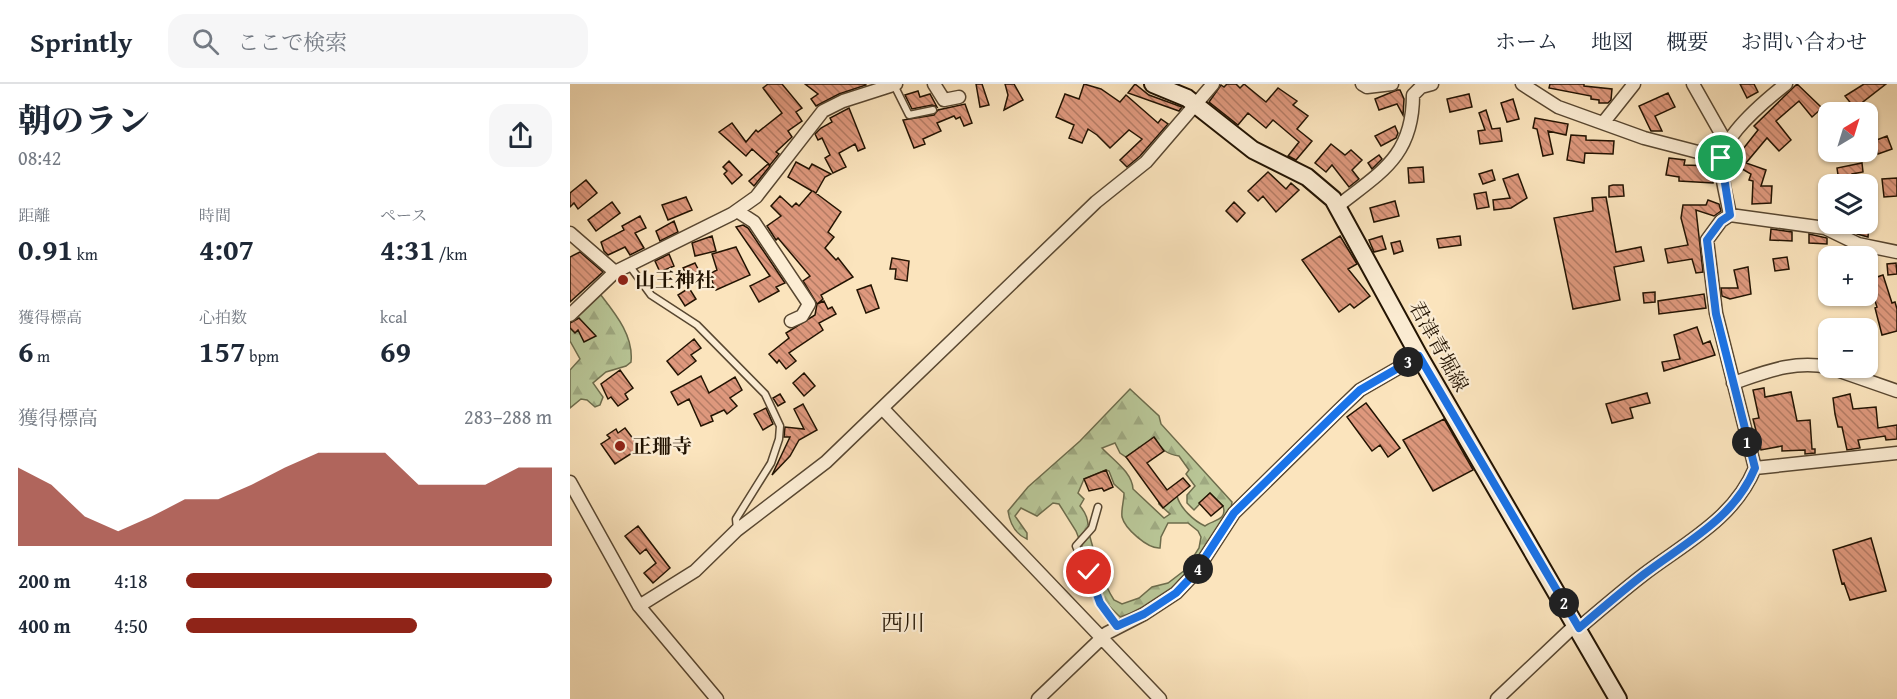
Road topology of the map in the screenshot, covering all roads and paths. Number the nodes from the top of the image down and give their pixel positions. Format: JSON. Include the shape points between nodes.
{"nodes":[{"id":1,"x":895,"y":84,"type":"edge"},
{"id":2,"x":934,"y":84,"type":"edge"},
{"id":3,"x":1153,"y":84,"type":"edge"},
{"id":4,"x":1213,"y":84,"type":"edge"},
{"id":5,"x":1362,"y":84,"type":"edge"},
{"id":6,"x":1392,"y":84,"type":"edge"},
{"id":7,"x":1432,"y":84,"type":"edge"},
{"id":8,"x":1522,"y":84,"type":"edge"},
{"id":9,"x":1634,"y":84,"type":"edge"},
{"id":10,"x":1693,"y":84,"type":"edge"},
{"id":11,"x":1786,"y":84,"type":"edge"},
{"id":12,"x":959,"y":97,"type":"dead end"},
{"id":13,"x":1196,"y":104,"type":"junction"},
{"id":14,"x":933,"y":110,"type":"dead end"},
{"id":15,"x":1603,"y":123,"type":"junction"},
{"id":16,"x":1727,"y":144,"type":"junction"},
{"id":17,"x":1721,"y":158,"type":"junction"},
{"id":18,"x":1338,"y":206,"type":"junction"},
{"id":19,"x":737,"y":211,"type":"junction"},
{"id":20,"x":1730,"y":215,"type":"junction"},
{"id":21,"x":570,"y":233,"type":"edge"},
{"id":22,"x":1897,"y":252,"type":"edge"},
{"id":23,"x":629,"y":265,"type":"junction"},
{"id":24,"x":615,"y":272,"type":"junction"},
{"id":25,"x":570,"y":315,"type":"edge"},
{"id":26,"x":791,"y":321,"type":"dead end"},
{"id":27,"x":1419,"y":356,"type":"junction"},
{"id":28,"x":1818,"y":365,"type":"edge"},
{"id":29,"x":1861,"y":378,"type":"edge"},
{"id":30,"x":1733,"y":383,"type":"junction"},
{"id":31,"x":1897,"y":391,"type":"edge"},
{"id":32,"x":883,"y":410,"type":"junction"},
{"id":33,"x":1897,"y":453,"type":"edge"},
{"id":34,"x":1755,"y":468,"type":"junction"},
{"id":35,"x":570,"y":482,"type":"edge"},
{"id":36,"x":1098,"y":507,"type":"dead end"},
{"id":37,"x":737,"y":530,"type":"junction"},
{"id":38,"x":639,"y":606,"type":"junction"},
{"id":39,"x":1117,"y":626,"type":"junction"},
{"id":40,"x":1579,"y":628,"type":"junction"},
{"id":41,"x":1101,"y":638,"type":"junction"},
{"id":42,"x":717,"y":699,"type":"edge"},
{"id":43,"x":1038,"y":699,"type":"edge"},
{"id":44,"x":1160,"y":699,"type":"edge"},
{"id":45,"x":1497,"y":699,"type":"edge"},
{"id":46,"x":1618,"y":699,"type":"edge"}],
"edges":[{"from":1,"to":14,"type":"lane","via":[[909,115]]},
{"from":1,"to":19,"type":"street","via":[[824,111],[756,197]]},
{"from":2,"to":12,"type":"street","via":[[944,100]]},
{"from":3,"to":13,"type":"main road","name":"君津青堀線"},
{"from":4,"to":13,"type":"street"},
{"from":5,"to":6,"type":"street"},
{"from":7,"to":18,"type":"street","via":[[1413,95],[1411,123],[1396,157]]},
{"from":8,"to":15,"type":"street","via":[[1558,107]]},
{"from":9,"to":15,"type":"street"},
{"from":10,"to":16,"type":"street"},
{"from":11,"to":16,"type":"street","via":[[1757,108]]},
{"from":13,"to":18,"type":"main road","name":"君津青堀線","via":[[1253,150],[1317,184]]},
{"from":13,"to":32,"type":"street","via":[[1146,162],[1096,202]]},
{"from":15,"to":17,"type":"street"},
{"from":16,"to":17,"type":"street"},
{"from":17,"to":20,"type":"street"},
{"from":18,"to":27,"type":"main road","name":"君津青堀線"},
{"from":19,"to":23,"type":"street"},
{"from":19,"to":26,"type":"street","via":[[754,222],[809,303],[802,316]]},
{"from":20,"to":22,"type":"street","via":[[1826,228],[1858,244]]},
{"from":20,"to":30,"type":"street","via":[[1707,240],[1716,314]]},
{"from":21,"to":24,"type":"street"},
{"from":23,"to":24,"type":"street"},
{"from":23,"to":37,"type":"lane","via":[[651,295],[697,325],[765,394],[780,426],[771,463],[736,519]]},
{"from":24,"to":25,"type":"street"},
{"from":27,"to":39,"type":"street","via":[[1360,390],[1330,418],[1234,513],[1195,573],[1176,593]]},
{"from":27,"to":40,"type":"main road","name":"君津青堀線"},
{"from":28,"to":30,"type":"street","via":[[1780,367]]},
{"from":29,"to":31,"type":"street"},
{"from":30,"to":34,"type":"street"},
{"from":32,"to":37,"type":"street","via":[[826,462]]},
{"from":32,"to":41,"type":"street"},
{"from":33,"to":34,"type":"street"},
{"from":34,"to":40,"type":"street","via":[[1746,490],[1720,518]]},
{"from":35,"to":38,"type":"street"},
{"from":36,"to":39,"type":"lane","via":[[1092,528],[1076,546],[1100,603]]},
{"from":37,"to":38,"type":"street","via":[[695,571]]},
{"from":38,"to":42,"type":"street"},
{"from":39,"to":41,"type":"street"},
{"from":40,"to":45,"type":"street","via":[[1570,630]]},
{"from":40,"to":46,"type":"main road","name":"君津青堀線"},
{"from":41,"to":43,"type":"street"},
{"from":41,"to":44,"type":"street"}]}
